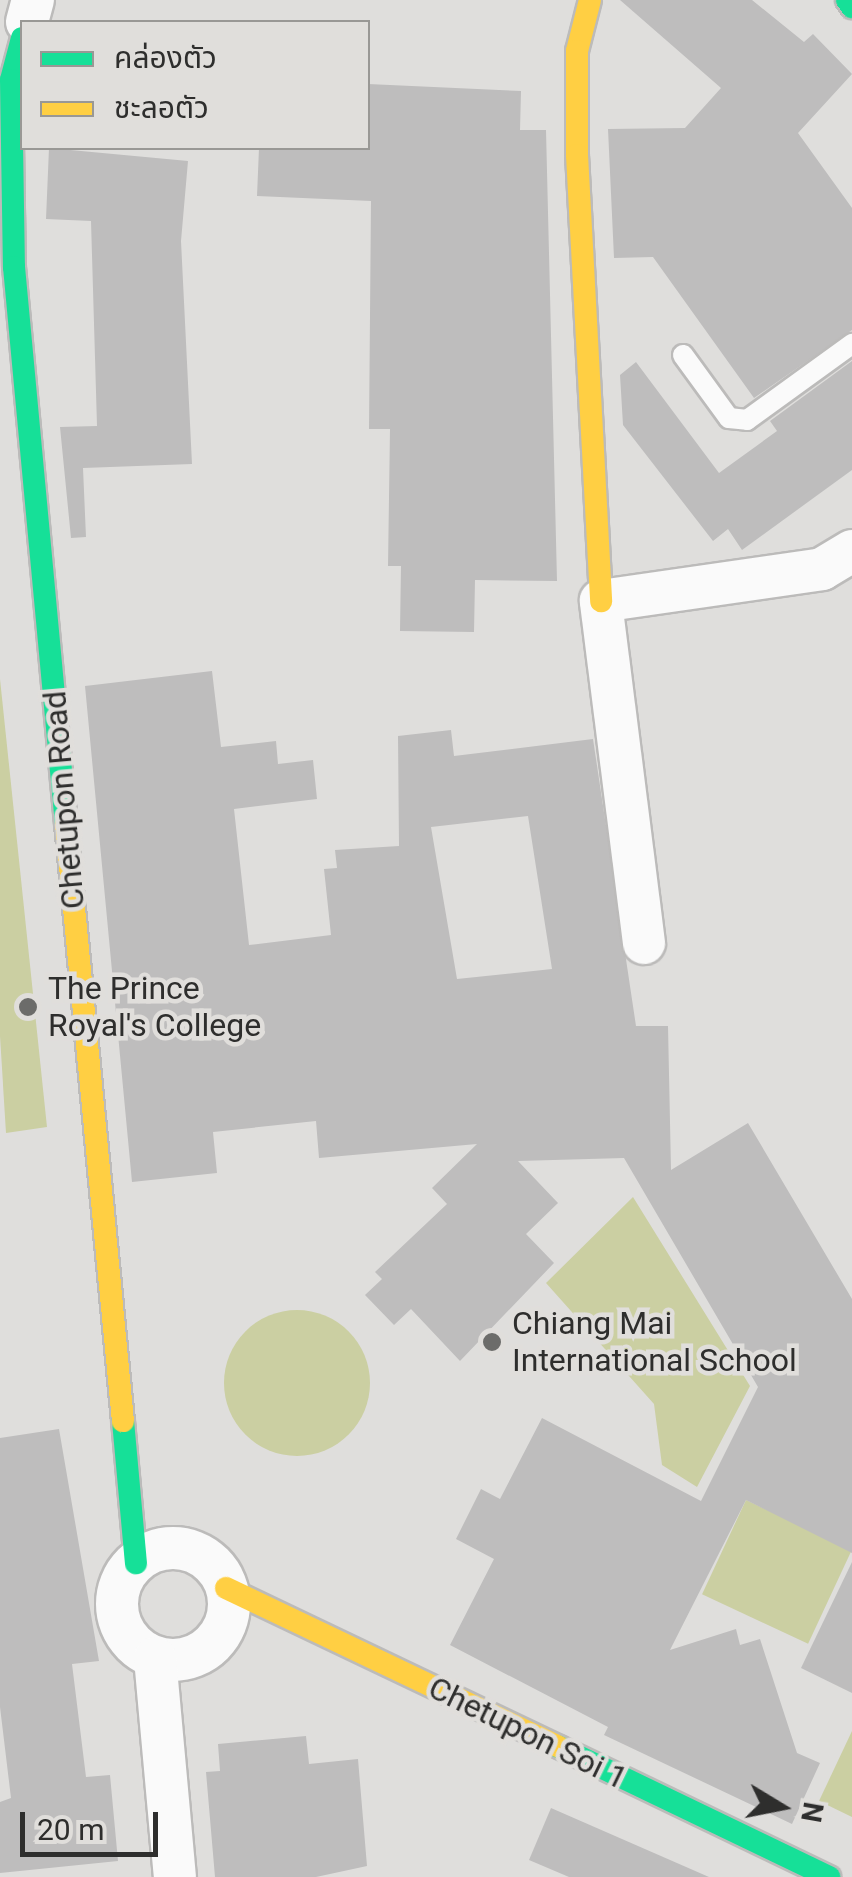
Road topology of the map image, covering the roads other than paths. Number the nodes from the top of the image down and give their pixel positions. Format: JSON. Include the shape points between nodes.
{"nodes":[{"id":1,"x":590,"y":0,"type":"edge"},
{"id":2,"x":847,"y":0,"type":"edge"},
{"id":3,"x":852,"y":7,"type":"edge"},
{"id":4,"x":20,"y":46,"type":"edge"},
{"id":5,"x":852,"y":344,"type":"edge"},
{"id":6,"x":683,"y":355,"type":"dead end"},
{"id":7,"x":852,"y":551,"type":"edge"},
{"id":8,"x":601,"y":601,"type":"junction"},
{"id":9,"x":644,"y":943,"type":"dead end"},
{"id":10,"x":136,"y":1563,"type":"junction"},
{"id":11,"x":226,"y":1588,"type":"junction"},
{"id":12,"x":155,"y":1658,"type":"junction"},
{"id":13,"x":175,"y":1877,"type":"edge"},
{"id":14,"x":829,"y":1877,"type":"edge"}],
"edges":[{"from":1,"to":8,"type":"street","via":[[577,51],[578,156]]},
{"from":2,"to":3,"type":"street"},
{"from":4,"to":10,"type":"street","name":"Chetupon Road","via":[[11,80],[14,267]]},
{"from":5,"to":6,"type":"lane","via":[[747,420],[729,418]]},
{"from":7,"to":8,"type":"street","via":[[822,570]]},
{"from":8,"to":9,"type":"street"},
{"from":10,"to":11,"type":"street","via":[[180,1548],[212,1564]]},
{"from":10,"to":12,"type":"street","via":[[121,1582],[118,1619]]},
{"from":11,"to":12,"type":"street","via":[[228,1616],[208,1648]]},
{"from":11,"to":14,"type":"street","name":"Chetupon Soi 1"},
{"from":12,"to":13,"type":"street"}]}
